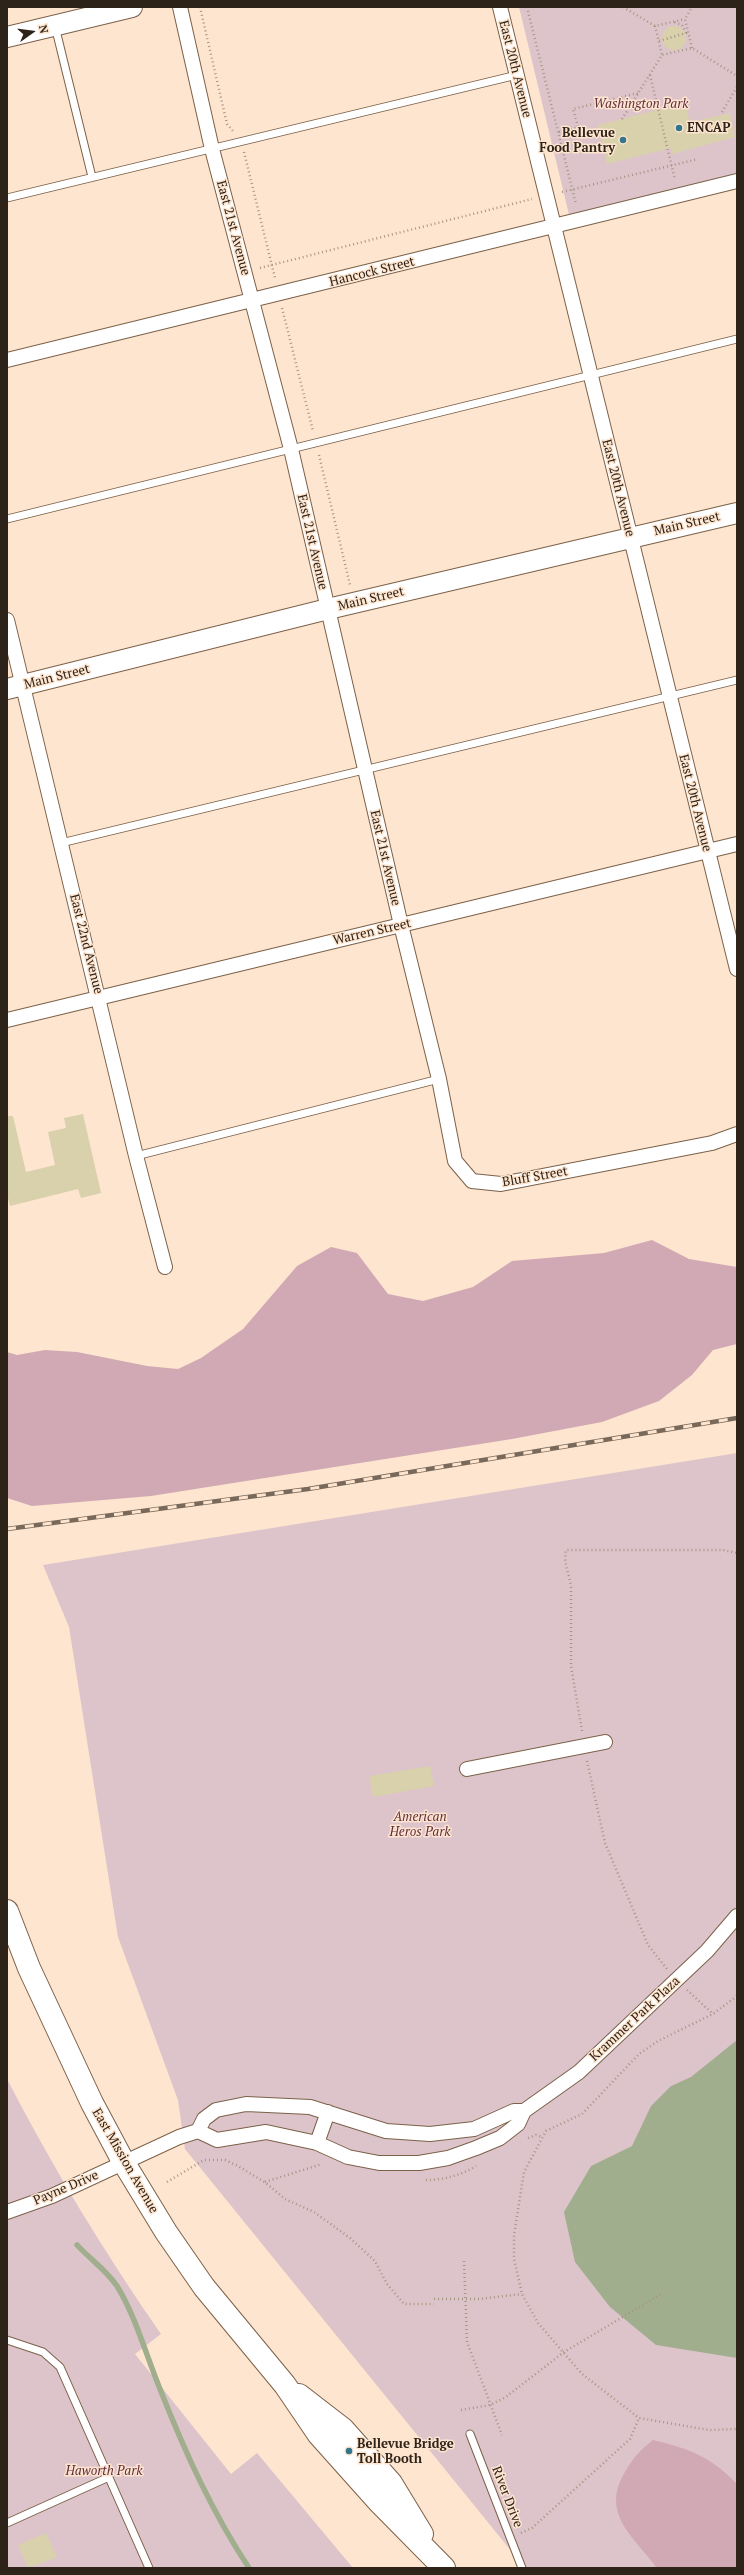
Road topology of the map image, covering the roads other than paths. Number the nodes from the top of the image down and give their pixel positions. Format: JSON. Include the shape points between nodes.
{"nodes":[{"id":1,"x":132,"y":7,"type":"edge"},
{"id":2,"x":180,"y":7,"type":"edge"},
{"id":3,"x":500,"y":7,"type":"edge"},
{"id":4,"x":55,"y":26,"type":"junction"},
{"id":5,"x":7,"y":37,"type":"edge"},
{"id":6,"x":517,"y":75,"type":"junction"},
{"id":7,"x":212,"y":149,"type":"junction"},
{"id":8,"x":92,"y":178,"type":"junction"},
{"id":9,"x":737,"y":181,"type":"edge"},
{"id":10,"x":7,"y":198,"type":"edge"},
{"id":11,"x":554,"y":227,"type":"junction"},
{"id":12,"x":253,"y":301,"type":"junction"},
{"id":13,"x":737,"y":339,"type":"edge"},
{"id":14,"x":7,"y":360,"type":"edge"},
{"id":15,"x":590,"y":375,"type":"junction"},
{"id":16,"x":291,"y":449,"type":"junction"},
{"id":17,"x":737,"y":513,"type":"edge"},
{"id":18,"x":7,"y":519,"type":"edge"},
{"id":19,"x":630,"y":537,"type":"junction"},
{"id":20,"x":328,"y":609,"type":"junction"},
{"id":21,"x":7,"y":620,"type":"edge"},
{"id":22,"x":737,"y":680,"type":"edge"},
{"id":23,"x":15,"y":687,"type":"edge"},
{"id":24,"x":669,"y":696,"type":"junction"},
{"id":25,"x":365,"y":770,"type":"junction"},
{"id":26,"x":61,"y":843,"type":"junction"},
{"id":27,"x":737,"y":844,"type":"edge"},
{"id":28,"x":706,"y":851,"type":"junction"},
{"id":29,"x":401,"y":925,"type":"junction"},
{"id":30,"x":737,"y":969,"type":"edge"},
{"id":31,"x":99,"y":998,"type":"junction"},
{"id":32,"x":7,"y":1020,"type":"edge"},
{"id":33,"x":439,"y":1079,"type":"junction"},
{"id":34,"x":737,"y":1134,"type":"edge"},
{"id":35,"x":136,"y":1156,"type":"junction"},
{"id":36,"x":165,"y":1267,"type":"dead end"},
{"id":37,"x":605,"y":1742,"type":"dead end"},
{"id":38,"x":467,"y":1769,"type":"dead end"},
{"id":39,"x":7,"y":1911,"type":"edge"},
{"id":40,"x":737,"y":1916,"type":"edge"},
{"id":41,"x":524,"y":2111,"type":"junction"},
{"id":42,"x":328,"y":2112,"type":"junction"},
{"id":43,"x":198,"y":2131,"type":"junction"},
{"id":44,"x":317,"y":2143,"type":"junction"},
{"id":45,"x":124,"y":2163,"type":"junction"},
{"id":46,"x":7,"y":2212,"type":"edge"},
{"id":47,"x":7,"y":2340,"type":"edge"},
{"id":48,"x":470,"y":2434,"type":"dead end"},
{"id":49,"x":109,"y":2477,"type":"junction"},
{"id":50,"x":7,"y":2523,"type":"edge"},
{"id":51,"x":443,"y":2566,"type":"edge"},
{"id":52,"x":149,"y":2568,"type":"edge"},
{"id":53,"x":522,"y":2568,"type":"edge"}],
"edges":[{"from":1,"to":4,"type":"street"},
{"from":2,"to":7,"type":"street","name":"East 21st Avenue"},
{"from":3,"to":6,"type":"street","name":"East 20th Avenue"},
{"from":4,"to":5,"type":"street"},
{"from":4,"to":8,"type":"lane"},
{"from":6,"to":7,"type":"lane"},
{"from":6,"to":11,"type":"street","name":"East 20th Avenue"},
{"from":7,"to":8,"type":"lane"},
{"from":7,"to":12,"type":"street","name":"East 21st Avenue"},
{"from":8,"to":10,"type":"lane"},
{"from":9,"to":11,"type":"street","name":"Hancock Street"},
{"from":11,"to":12,"type":"street","name":"Hancock Street"},
{"from":11,"to":15,"type":"street","name":"East 20th Avenue"},
{"from":12,"to":14,"type":"street","name":"Hancock Street"},
{"from":12,"to":16,"type":"street","name":"East 21st Avenue"},
{"from":13,"to":15,"type":"lane"},
{"from":15,"to":16,"type":"lane"},
{"from":15,"to":19,"type":"street","name":"East 20th Avenue"},
{"from":16,"to":18,"type":"lane"},
{"from":16,"to":20,"type":"street","name":"East 21st Avenue"},
{"from":17,"to":19,"type":"street","name":"Main Street"},
{"from":19,"to":20,"type":"street","name":"Main Street"},
{"from":19,"to":24,"type":"street","name":"East 20th Avenue"},
{"from":20,"to":23,"type":"street","name":"Main Street"},
{"from":20,"to":25,"type":"street","name":"East 21st Avenue"},
{"from":21,"to":23,"type":"street","name":"East 22nd Avenue"},
{"from":22,"to":24,"type":"lane"},
{"from":23,"to":26,"type":"street","name":"East 22nd Avenue"},
{"from":24,"to":25,"type":"lane"},
{"from":24,"to":28,"type":"street","name":"East 20th Avenue"},
{"from":25,"to":26,"type":"lane"},
{"from":25,"to":29,"type":"street","name":"East 21st Avenue"},
{"from":26,"to":31,"type":"street","name":"East 22nd Avenue"},
{"from":27,"to":28,"type":"street","name":"Warren Street"},
{"from":28,"to":29,"type":"street","name":"Warren Street"},
{"from":28,"to":30,"type":"street","name":"East 20th Avenue"},
{"from":29,"to":31,"type":"street","name":"Warren Street"},
{"from":29,"to":33,"type":"street","name":"East 21st Avenue"},
{"from":31,"to":32,"type":"street","name":"Warren Street"},
{"from":31,"to":35,"type":"street","name":"East 22nd Avenue"},
{"from":33,"to":34,"type":"street","name":"Bluff Street","via":[[454,1160],[472,1181],[500,1184],[712,1143]]},
{"from":33,"to":35,"type":"lane"},
{"from":35,"to":36,"type":"street","name":"East 22nd Avenue"},
{"from":37,"to":38,"type":"street"},
{"from":39,"to":45,"type":"main road","name":"East Mission Avenue","via":[[29,1968],[92,2103]]},
{"from":40,"to":41,"type":"street","name":"Krammer Park Plaza","via":[[707,1951],[579,2072]]},
{"from":41,"to":42,"type":"street","name":"Krammer Park Plaza","via":[[514,2111],[474,2129],[430,2134],[386,2130]]},
{"from":41,"to":44,"type":"street","name":"Krammer Park Plaza","via":[[518,2124],[500,2138],[459,2155],[419,2163],[379,2163],[348,2156]]},
{"from":42,"to":43,"type":"street","name":"Krammer Park Plaza","via":[[293,2104],[246,2104],[216,2110],[204,2119]]},
{"from":42,"to":44,"type":"street"},
{"from":43,"to":44,"type":"street","name":"Krammer Park Plaza","via":[[217,2140],[266,2132]]},
{"from":43,"to":45,"type":"street","via":[[179,2137]]},
{"from":45,"to":46,"type":"street","name":"Payne Drive","via":[[52,2196]]},
{"from":45,"to":51,"type":"main road","name":"East Mission Avenue","via":[[166,2232],[204,2287],[285,2385],[319,2435],[378,2502]]},
{"from":47,"to":49,"type":"lane","via":[[43,2352],[60,2368]]},
{"from":48,"to":53,"type":"lane","name":"River Drive"},
{"from":49,"to":50,"type":"lane"},
{"from":49,"to":52,"type":"lane"}]}
